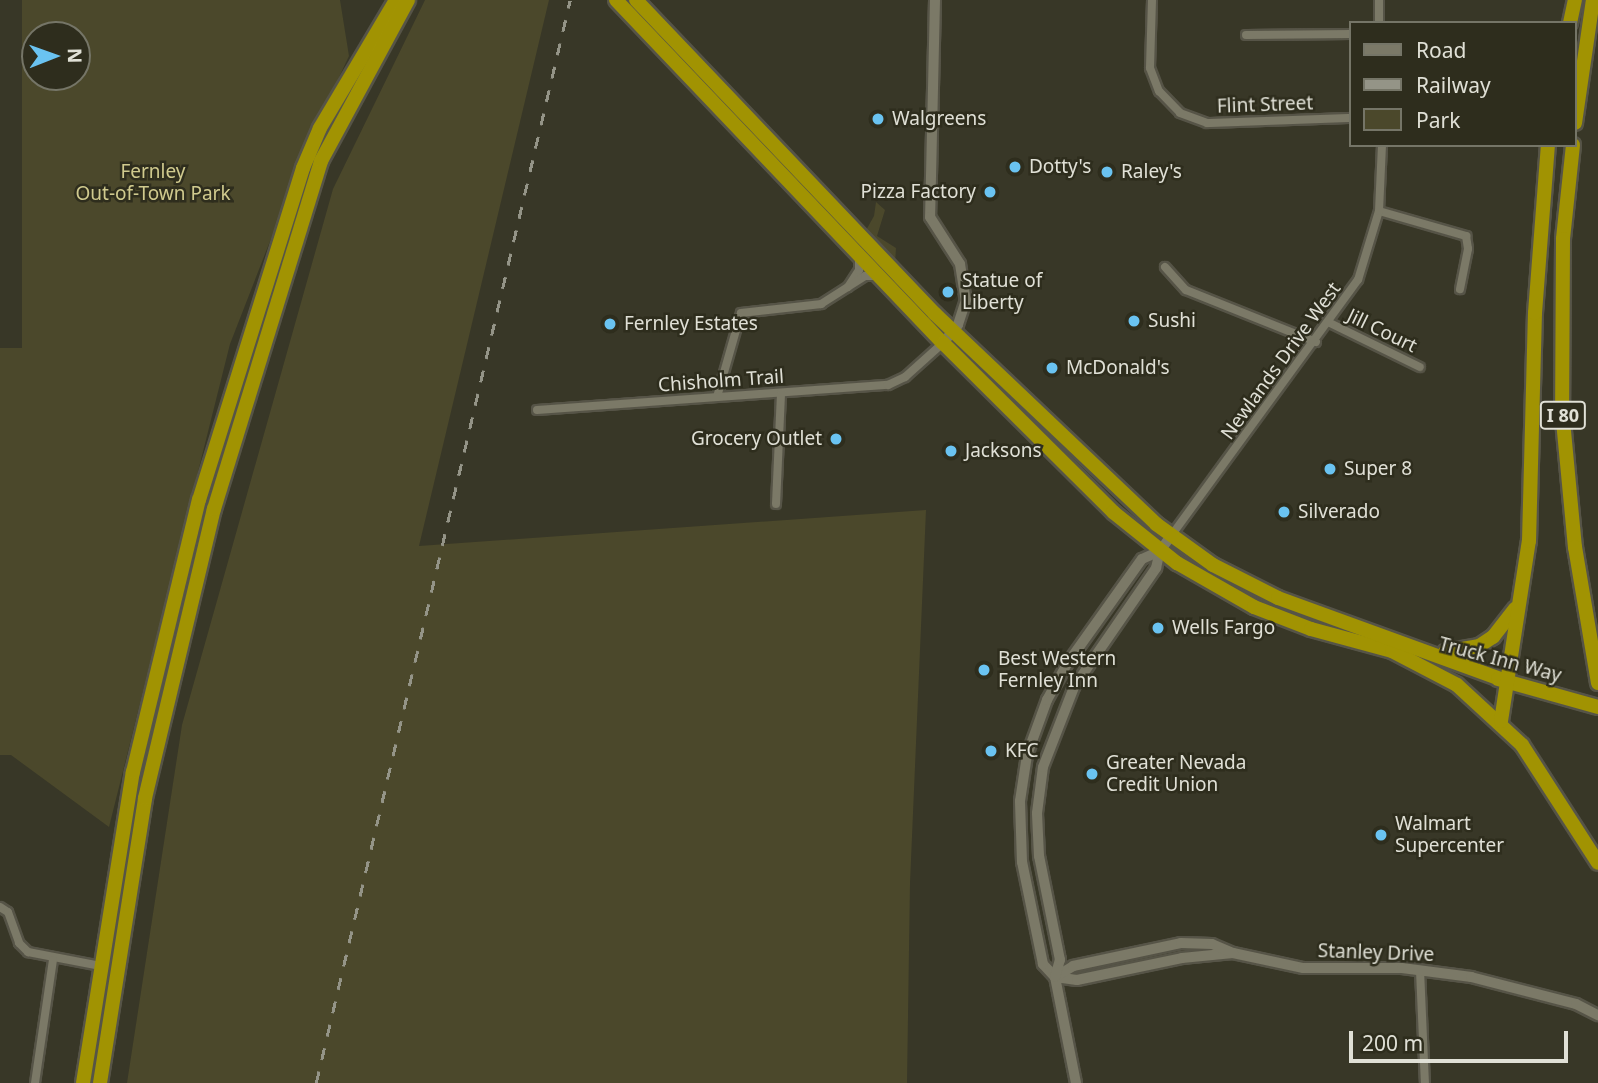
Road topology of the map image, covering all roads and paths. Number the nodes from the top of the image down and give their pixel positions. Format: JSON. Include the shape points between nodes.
{"nodes":[{"id":1,"x":382,"y":0,"type":"edge"},
{"id":2,"x":396,"y":0,"type":"edge"},
{"id":3,"x":408,"y":0,"type":"edge"},
{"id":4,"x":636,"y":0,"type":"edge"},
{"id":5,"x":935,"y":0,"type":"edge"},
{"id":6,"x":1152,"y":0,"type":"edge"},
{"id":7,"x":1379,"y":0,"type":"edge"},
{"id":8,"x":1574,"y":0,"type":"edge"},
{"id":9,"x":1593,"y":0,"type":"edge"},
{"id":10,"x":618,"y":2,"type":"edge"},
{"id":11,"x":1379,"y":21,"type":"edge"},
{"id":12,"x":1570,"y":21,"type":"edge"},
{"id":13,"x":1350,"y":34,"type":"edge"},
{"id":14,"x":1246,"y":35,"type":"dead end"},
{"id":15,"x":372,"y":36,"type":"junction"},
{"id":16,"x":1577,"y":109,"type":"edge"},
{"id":17,"x":1350,"y":118,"type":"edge"},
{"id":18,"x":1382,"y":147,"type":"edge"},
{"id":19,"x":1548,"y":147,"type":"edge"},
{"id":20,"x":1573,"y":147,"type":"edge"},
{"id":21,"x":291,"y":202,"type":"junction"},
{"id":22,"x":1378,"y":211,"type":"junction"},
{"id":23,"x":859,"y":256,"type":"junction"},
{"id":24,"x":1165,"y":267,"type":"dead end"},
{"id":25,"x":878,"y":276,"type":"junction"},
{"id":26,"x":285,"y":278,"type":"junction"},
{"id":27,"x":848,"y":288,"type":"junction"},
{"id":28,"x":1460,"y":289,"type":"dead end"},
{"id":29,"x":1330,"y":323,"type":"junction"},
{"id":30,"x":948,"y":338,"type":"junction"},
{"id":31,"x":1315,"y":342,"type":"junction"},
{"id":32,"x":1420,"y":367,"type":"dead end"},
{"id":33,"x":781,"y":393,"type":"junction"},
{"id":34,"x":717,"y":397,"type":"junction"},
{"id":35,"x":537,"y":410,"type":"dead end"},
{"id":36,"x":776,"y":504,"type":"dead end"},
{"id":37,"x":212,"y":517,"type":"junction"},
{"id":38,"x":1171,"y":536,"type":"junction"},
{"id":39,"x":1160,"y":551,"type":"junction"},
{"id":40,"x":178,"y":579,"type":"junction"},
{"id":41,"x":1519,"y":602,"type":"junction"},
{"id":42,"x":183,"y":626,"type":"junction"},
{"id":43,"x":1426,"y":648,"type":"junction"},
{"id":44,"x":1392,"y":651,"type":"junction"},
{"id":45,"x":1506,"y":681,"type":"junction"},
{"id":46,"x":1598,"y":683,"type":"edge"},
{"id":47,"x":1598,"y":707,"type":"edge"},
{"id":48,"x":1501,"y":721,"type":"junction"},
{"id":49,"x":1020,"y":802,"type":"junction"},
{"id":50,"x":1037,"y":827,"type":"junction"},
{"id":51,"x":1598,"y":863,"type":"edge"},
{"id":52,"x":0,"y":907,"type":"edge"},
{"id":53,"x":53,"y":960,"type":"junction"},
{"id":54,"x":101,"y":966,"type":"junction"},
{"id":55,"x":1420,"y":970,"type":"junction"},
{"id":56,"x":1055,"y":976,"type":"junction"},
{"id":57,"x":1598,"y":1015,"type":"edge"},
{"id":58,"x":35,"y":1083,"type":"edge"},
{"id":59,"x":83,"y":1083,"type":"edge"},
{"id":60,"x":100,"y":1083,"type":"edge"},
{"id":61,"x":1076,"y":1083,"type":"edge"},
{"id":62,"x":1425,"y":1083,"type":"edge"}],
"edges":[{"from":1,"to":15,"type":"highway"},
{"from":2,"to":15,"type":"highway"},
{"from":3,"to":26,"type":"highway","via":[[329,142]]},
{"from":4,"to":30,"type":"highway"},
{"from":5,"to":30,"type":"street","via":[[930,217],[960,264],[965,309]]},
{"from":6,"to":17,"type":"street","name":"Flint Street","via":[[1150,68],[1159,91],[1180,113],[1207,123]]},
{"from":7,"to":11,"type":"street"},
{"from":8,"to":12,"type":"highway"},
{"from":9,"to":16,"type":"highway"},
{"from":10,"to":23,"type":"highway"},
{"from":13,"to":14,"type":"street"},
{"from":15,"to":21,"type":"highway","via":[[312,145]]},
{"from":18,"to":22,"type":"street","name":"Newlands Drive West"},
{"from":19,"to":41,"type":"highway","via":[[1535,313],[1530,541]]},
{"from":20,"to":46,"type":"highway","number":"I 80","via":[[1563,239],[1562,410],[1575,548]]},
{"from":21,"to":26,"type":"highway","via":[[280,262]]},
{"from":21,"to":40,"type":"highway"},
{"from":22,"to":28,"type":"street","via":[[1466,236]]},
{"from":22,"to":29,"type":"street","name":"Newlands Drive West","via":[[1358,280]]},
{"from":23,"to":25,"type":"highway"},
{"from":23,"to":27,"type":"street","via":[[859,270]]},
{"from":24,"to":31,"type":"street","via":[[1186,290]]},
{"from":25,"to":27,"type":"street","via":[[865,276]]},
{"from":25,"to":30,"type":"highway"},
{"from":26,"to":37,"type":"highway"},
{"from":27,"to":34,"type":"street","via":[[819,304],[741,313]]},
{"from":29,"to":31,"type":"street","name":"Newlands Drive West"},
{"from":29,"to":32,"type":"street","name":"Jill Court"},
{"from":30,"to":33,"type":"street","name":"Chisholm Trail","via":[[905,377],[888,386]]},
{"from":30,"to":38,"type":"highway"},
{"from":30,"to":39,"type":"highway","via":[[1113,512]]},
{"from":31,"to":38,"type":"street","name":"Newlands Drive West"},
{"from":33,"to":34,"type":"street","name":"Chisholm Trail"},
{"from":33,"to":36,"type":"street"},
{"from":34,"to":35,"type":"street","name":"Chisholm Trail"},
{"from":37,"to":40,"type":"highway","via":[[199,535],[187,572]]},
{"from":37,"to":42,"type":"highway"},
{"from":38,"to":39,"type":"street"},
{"from":38,"to":43,"type":"highway","via":[[1213,565],[1278,598]]},
{"from":39,"to":44,"type":"highway","via":[[1271,614]]},
{"from":39,"to":49,"type":"street","via":[[1142,559],[1056,682],[1032,739]]},
{"from":39,"to":50,"type":"street","via":[[1156,568],[1074,687],[1058,719],[1043,767]]},
{"from":40,"to":42,"type":"highway"},
{"from":40,"to":54,"type":"highway","via":[[133,772]]},
{"from":41,"to":43,"type":"highway","via":[[1507,623],[1479,646],[1448,653]]},
{"from":41,"to":45,"type":"highway"},
{"from":42,"to":60,"type":"highway","via":[[145,798]]},
{"from":43,"to":45,"type":"highway"},
{"from":44,"to":45,"type":"highway","name":"Truck Inn Way"},
{"from":44,"to":48,"type":"highway","via":[[1457,685]]},
{"from":45,"to":47,"type":"highway","name":"Truck Inn Way"},
{"from":45,"to":48,"type":"highway"},
{"from":48,"to":51,"type":"highway","via":[[1549,781]]},
{"from":49,"to":50,"type":"street","via":[[1024,817]]},
{"from":49,"to":56,"type":"street","via":[[1020,847],[1028,897],[1042,964]]},
{"from":50,"to":56,"type":"street","via":[[1060,960]]},
{"from":52,"to":53,"type":"street","via":[[10,916],[24,950]]},
{"from":53,"to":54,"type":"street"},
{"from":53,"to":58,"type":"street"},
{"from":54,"to":59,"type":"highway"},
{"from":55,"to":56,"type":"street","name":"Stanley Drive","via":[[1303,968],[1233,953],[1182,958],[1077,980]]},
{"from":55,"to":57,"type":"street","name":"Stanley Drive","via":[[1471,977],[1576,1004]]},
{"from":55,"to":62,"type":"street"},
{"from":56,"to":61,"type":"street"}]}
